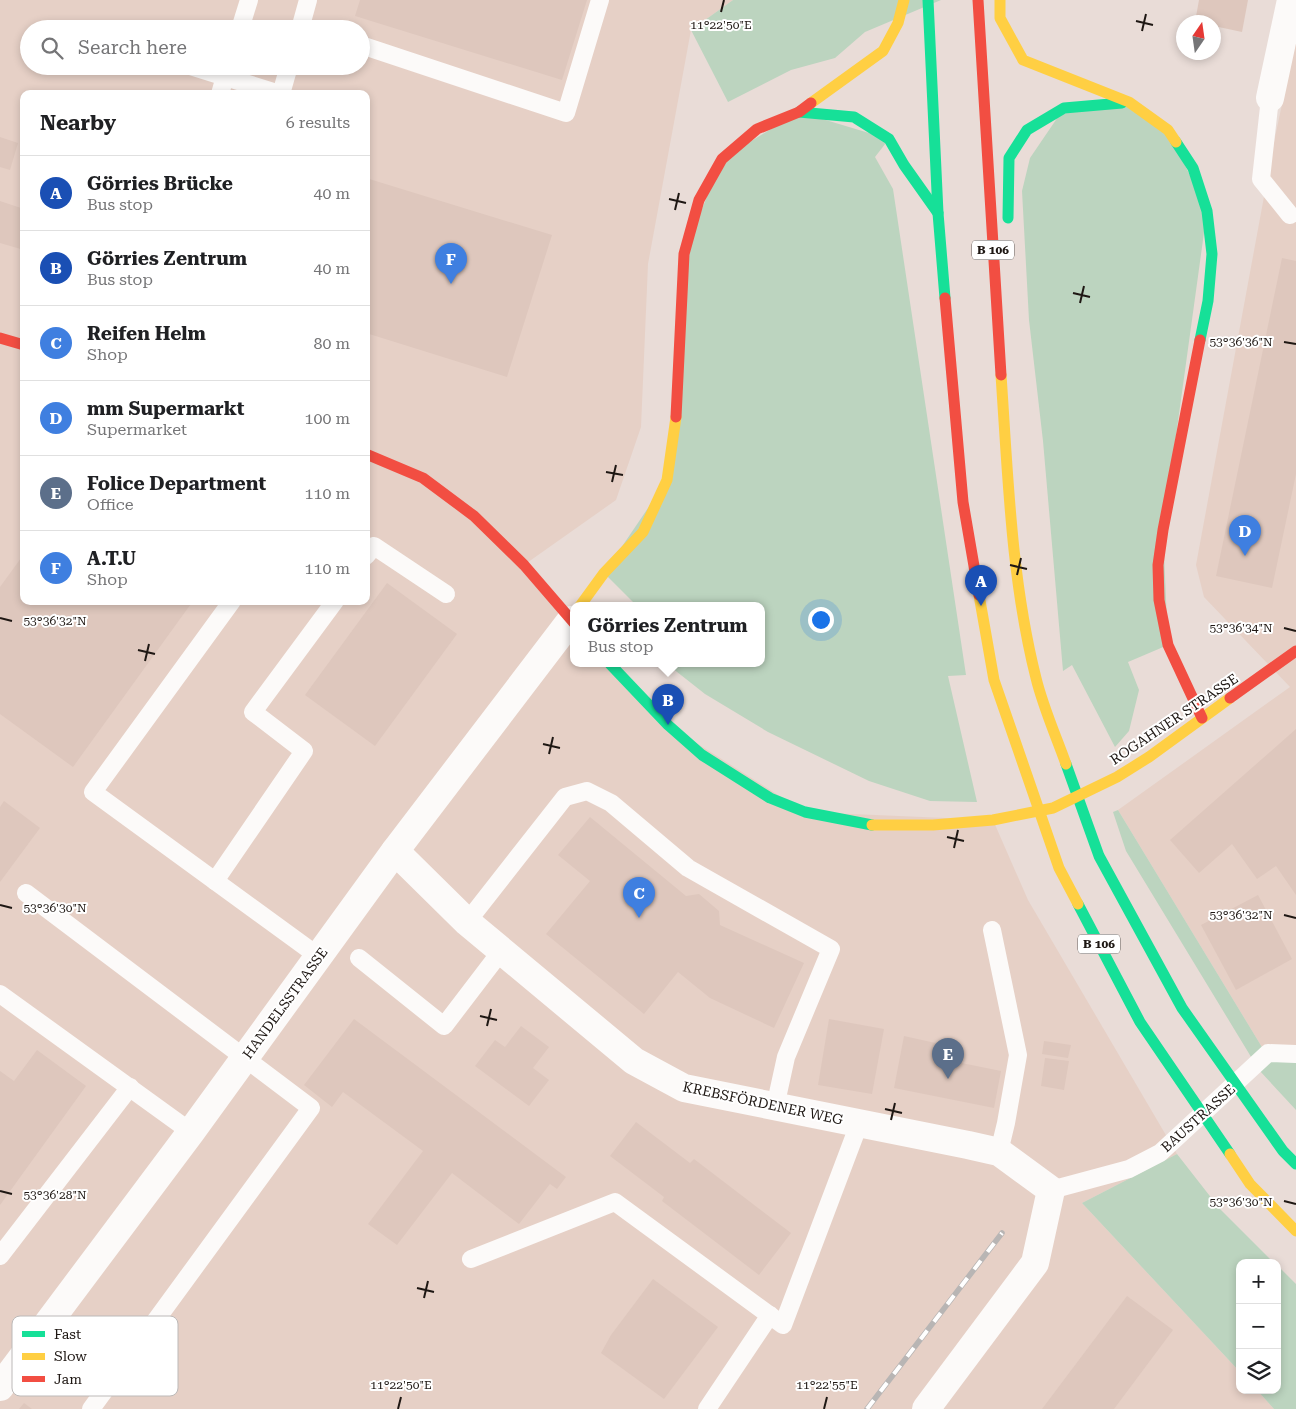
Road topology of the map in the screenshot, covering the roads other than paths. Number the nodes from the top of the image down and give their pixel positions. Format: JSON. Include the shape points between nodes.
{"nodes":[{"id":1,"x":249,"y":0,"type":"edge"},
{"id":2,"x":308,"y":0,"type":"edge"},
{"id":3,"x":600,"y":0,"type":"edge"},
{"id":4,"x":904,"y":0,"type":"edge"},
{"id":5,"x":928,"y":0,"type":"edge"},
{"id":6,"x":978,"y":0,"type":"edge"},
{"id":7,"x":1000,"y":0,"type":"edge"},
{"id":8,"x":1291,"y":0,"type":"edge"},
{"id":9,"x":243,"y":20,"type":"edge"},
{"id":10,"x":306,"y":20,"type":"edge"},
{"id":11,"x":370,"y":47,"type":"edge"},
{"id":12,"x":286,"y":75,"type":"edge"},
{"id":13,"x":224,"y":79,"type":"edge"},
{"id":14,"x":265,"y":90,"type":"edge"},
{"id":15,"x":281,"y":90,"type":"edge"},
{"id":16,"x":1270,"y":98,"type":"joint"},
{"id":17,"x":1129,"y":102,"type":"junction"},
{"id":18,"x":799,"y":112,"type":"junction"},
{"id":19,"x":938,"y":213,"type":"junction"},
{"id":20,"x":1290,"y":215,"type":"dead end"},
{"id":21,"x":1007,"y":234,"type":"dead end"},
{"id":22,"x":0,"y":338,"type":"edge"},
{"id":23,"x":20,"y":344,"type":"edge"},
{"id":24,"x":370,"y":456,"type":"edge"},
{"id":25,"x":1019,"y":468,"type":"dead end"},
{"id":26,"x":1009,"y":500,"type":"junction"},
{"id":27,"x":370,"y":551,"type":"edge"},
{"id":28,"x":446,"y":594,"type":"dead end"},
{"id":29,"x":584,"y":602,"type":"edge"},
{"id":30,"x":229,"y":605,"type":"edge"},
{"id":31,"x":332,"y":605,"type":"edge"},
{"id":32,"x":570,"y":611,"type":"edge"},
{"id":33,"x":570,"y":623,"type":"edge"},
{"id":34,"x":1296,"y":651,"type":"edge"},
{"id":35,"x":613,"y":667,"type":"edge"},
{"id":36,"x":1202,"y":718,"type":"junction"},
{"id":37,"x":395,"y":851,"type":"junction"},
{"id":38,"x":215,"y":881,"type":"junction"},
{"id":39,"x":26,"y":893,"type":"dead end"},
{"id":40,"x":467,"y":922,"type":"junction"},
{"id":41,"x":992,"y":930,"type":"dead end"},
{"id":42,"x":502,"y":950,"type":"junction"},
{"id":43,"x":318,"y":956,"type":"junction"},
{"id":44,"x":358,"y":958,"type":"dead end"},
{"id":45,"x":0,"y":994,"type":"edge"},
{"id":46,"x":1296,"y":1054,"type":"edge"},
{"id":47,"x":244,"y":1058,"type":"junction"},
{"id":48,"x":130,"y":1087,"type":"junction"},
{"id":49,"x":775,"y":1107,"type":"junction"},
{"id":50,"x":859,"y":1124,"type":"junction"},
{"id":51,"x":191,"y":1132,"type":"junction"},
{"id":52,"x":999,"y":1152,"type":"junction"},
{"id":53,"x":1296,"y":1164,"type":"edge"},
{"id":54,"x":1051,"y":1190,"type":"junction"},
{"id":55,"x":1296,"y":1232,"type":"edge"},
{"id":56,"x":0,"y":1256,"type":"edge"},
{"id":57,"x":471,"y":1259,"type":"dead end"},
{"id":58,"x":770,"y":1315,"type":"junction"},
{"id":59,"x":53,"y":1316,"type":"edge"},
{"id":60,"x":158,"y":1316,"type":"edge"},
{"id":61,"x":12,"y":1371,"type":"edge"},
{"id":62,"x":0,"y":1387,"type":"edge"},
{"id":63,"x":100,"y":1396,"type":"edge"},
{"id":64,"x":90,"y":1409,"type":"edge"},
{"id":65,"x":707,"y":1409,"type":"edge"},
{"id":66,"x":926,"y":1409,"type":"edge"}],
"edges":[{"from":1,"to":9,"type":"lane"},
{"from":2,"to":10,"type":"lane"},
{"from":3,"to":11,"type":"lane","via":[[566,113]]},
{"from":4,"to":18,"type":"main road","via":[[898,23],[884,50]]},
{"from":5,"to":19,"type":"main road","number":"B 106"},
{"from":6,"to":26,"type":"main road","number":"B 106"},
{"from":7,"to":17,"type":"main road","via":[[1000,18],[1023,60]]},
{"from":8,"to":16,"type":"street"},
{"from":12,"to":15,"type":"lane"},
{"from":13,"to":14,"type":"lane"},
{"from":16,"to":20,"type":"lane","via":[[1261,178]]},
{"from":17,"to":21,"type":"main road","via":[[1064,108],[1027,130],[1009,158]]},
{"from":17,"to":36,"type":"main road","via":[[1168,130],[1193,168],[1207,211],[1212,254],[1208,301],[1158,565],[1159,600],[1168,645]]},
{"from":18,"to":19,"type":"main road","via":[[854,117],[889,140]]},
{"from":18,"to":29,"type":"main road","via":[[757,129],[722,159],[699,200],[684,254],[676,426],[666,480],[643,532],[604,573]]},
{"from":19,"to":55,"type":"main road","number":"B 106","via":[[963,502],[994,680],[1059,868],[1140,1022],[1250,1184]]},
{"from":22,"to":23,"type":"main road"},
{"from":24,"to":32,"type":"main road","via":[[423,478],[474,516]]},
{"from":25,"to":26,"type":"main road"},
{"from":26,"to":53,"type":"main road","number":"B 106","via":[[1021,603],[1036,678],[1099,856],[1182,1008],[1283,1151]]},
{"from":27,"to":28,"type":"lane","via":[[374,546]]},
{"from":30,"to":38,"type":"lane","via":[[93,792]]},
{"from":31,"to":38,"type":"lane","via":[[253,712],[304,751]]},
{"from":33,"to":37,"type":"street","name":"HANDELSSTRASSE"},
{"from":34,"to":36,"type":"main road","name":"ROGAHNER STRASSE"},
{"from":35,"to":36,"type":"main road","name":"ROGAHNER STRASSE","via":[[668,725],[709,760],[770,798],[805,812],[868,826],[993,820],[1053,808],[1117,777]]},
{"from":37,"to":40,"type":"street","name":"KREBSFÖRDENER WEG"},
{"from":37,"to":43,"type":"street","name":"HANDELSSTRASSE"},
{"from":38,"to":43,"type":"lane"},
{"from":39,"to":47,"type":"lane"},
{"from":40,"to":42,"type":"street","name":"KREBSFÖRDENER WEG"},
{"from":40,"to":49,"type":"lane","via":[[564,797],[587,791],[611,803],[688,868],[831,949],[786,1057]]},
{"from":41,"to":52,"type":"lane","via":[[1018,1055]]},
{"from":42,"to":44,"type":"lane","via":[[444,1026]]},
{"from":42,"to":49,"type":"street","name":"KREBSFÖRDENER WEG","via":[[634,1061],[684,1088]]},
{"from":43,"to":47,"type":"street","name":"HANDELSSTRASSE"},
{"from":45,"to":48,"type":"lane"},
{"from":46,"to":54,"type":"lane","name":"BAUSTRASSE","via":[[1268,1053],[1160,1153],[1129,1169]]},
{"from":47,"to":51,"type":"street","name":"HANDELSSTRASSE"},
{"from":47,"to":60,"type":"lane","via":[[311,1108]]},
{"from":48,"to":51,"type":"lane"},
{"from":48,"to":56,"type":"lane"},
{"from":49,"to":50,"type":"street","name":"KREBSFÖRDENER WEG"},
{"from":50,"to":52,"type":"street","name":"KREBSFÖRDENER WEG"},
{"from":50,"to":58,"type":"lane","via":[[783,1325]]},
{"from":51,"to":59,"type":"street","name":"HANDELSSTRASSE"},
{"from":52,"to":54,"type":"street","name":"KREBSFÖRDENER WEG"},
{"from":54,"to":66,"type":"street","via":[[1035,1263]]},
{"from":57,"to":58,"type":"lane","via":[[615,1202]]},
{"from":58,"to":65,"type":"lane"},
{"from":61,"to":62,"type":"street","name":"HANDELSSTRASSE"},
{"from":63,"to":64,"type":"lane"}]}
